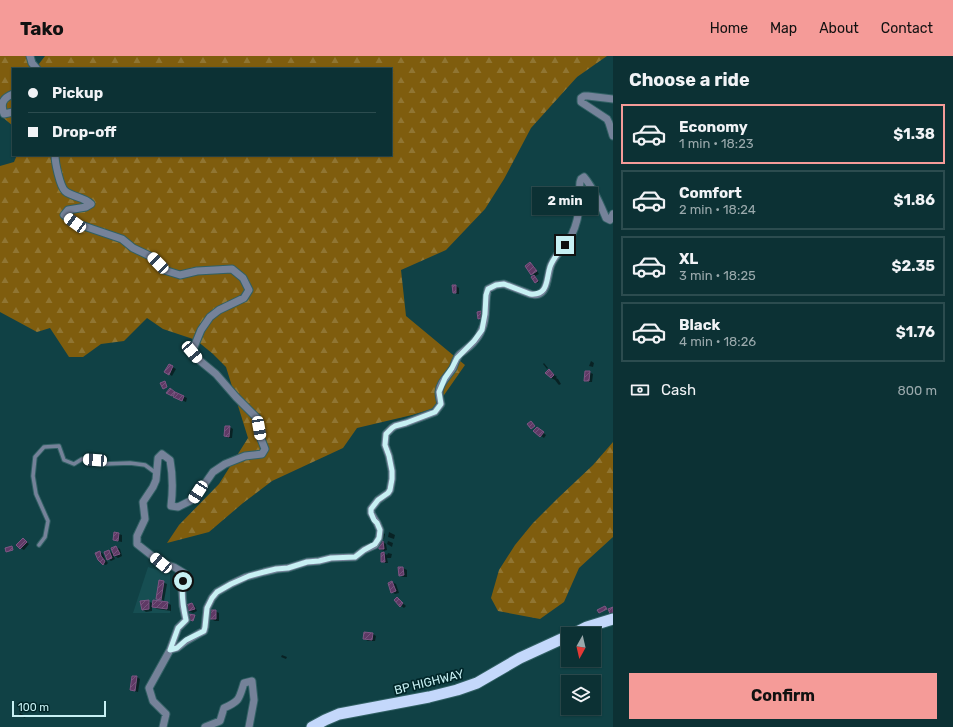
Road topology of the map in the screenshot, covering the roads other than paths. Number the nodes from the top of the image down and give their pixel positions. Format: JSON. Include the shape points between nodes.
{"nodes":[{"id":1,"x":30,"y":56,"type":"edge"},
{"id":2,"x":36,"y":68,"type":"edge"},
{"id":3,"x":12,"y":94,"type":"edge"},
{"id":4,"x":613,"y":99,"type":"edge"},
{"id":5,"x":12,"y":112,"type":"edge"},
{"id":6,"x":613,"y":136,"type":"edge"},
{"id":7,"x":55,"y":156,"type":"edge"},
{"id":8,"x":613,"y":214,"type":"edge"},
{"id":9,"x":156,"y":473,"type":"junction"},
{"id":10,"x":39,"y":546,"type":"dead end"},
{"id":11,"x":613,"y":619,"type":"edge"},
{"id":12,"x":588,"y":627,"type":"edge"},
{"id":13,"x":561,"y":639,"type":"edge"},
{"id":14,"x":170,"y":650,"type":"junction"},
{"id":15,"x":163,"y":727,"type":"edge"},
{"id":16,"x":205,"y":727,"type":"edge"},
{"id":17,"x":249,"y":727,"type":"edge"},
{"id":18,"x":312,"y":727,"type":"edge"}],
"edges":[{"from":1,"to":2,"type":"street"},
{"from":3,"to":5,"type":"street","via":[[5,97],[1,109],[4,114]]},
{"from":4,"to":6,"type":"street","via":[[588,96],[581,98],[581,102],[607,119]]},
{"from":7,"to":9,"type":"street","via":[[55,164],[65,191],[88,200],[91,204],[68,210],[64,215],[75,223],[122,239],[133,248],[152,257],[164,270],[180,275],[232,269],[243,278],[249,290],[244,298],[210,317],[201,330],[192,352],[257,418],[265,449],[262,454],[245,456],[213,472],[194,499],[178,507],[171,506],[172,471],[170,460],[162,454],[158,458]]},
{"from":8,"to":14,"type":"street","via":[[610,220],[606,218],[584,177],[580,182],[577,221],[565,245],[553,260],[542,292],[534,295],[504,284],[488,289],[482,330],[457,358],[445,378],[439,392],[441,404],[435,412],[395,426],[386,434],[385,445],[392,479],[388,493],[371,509],[380,530],[375,544],[355,557],[307,562],[249,576],[231,584],[212,598],[207,608],[204,631]]},
{"from":9,"to":10,"type":"lane","via":[[145,465],[130,463],[103,464],[95,460],[82,459],[74,464],[64,460],[59,446],[44,447],[35,457],[33,476],[36,494],[48,521],[45,537]]},
{"from":9,"to":14,"type":"street","via":[[153,487],[143,502],[145,519],[137,536],[138,544],[161,563],[184,573],[182,589],[186,620],[178,628]]},
{"from":11,"to":12,"type":"highway"},
{"from":13,"to":18,"type":"highway","name":"BP HIGHWAY","via":[[520,658],[477,683],[429,697],[338,714]]},
{"from":14,"to":15,"type":"street","via":[[149,688],[153,700],[166,714]]},
{"from":16,"to":17,"type":"street","via":[[220,721],[224,708],[236,703],[244,683],[252,681],[254,700]]}]}
